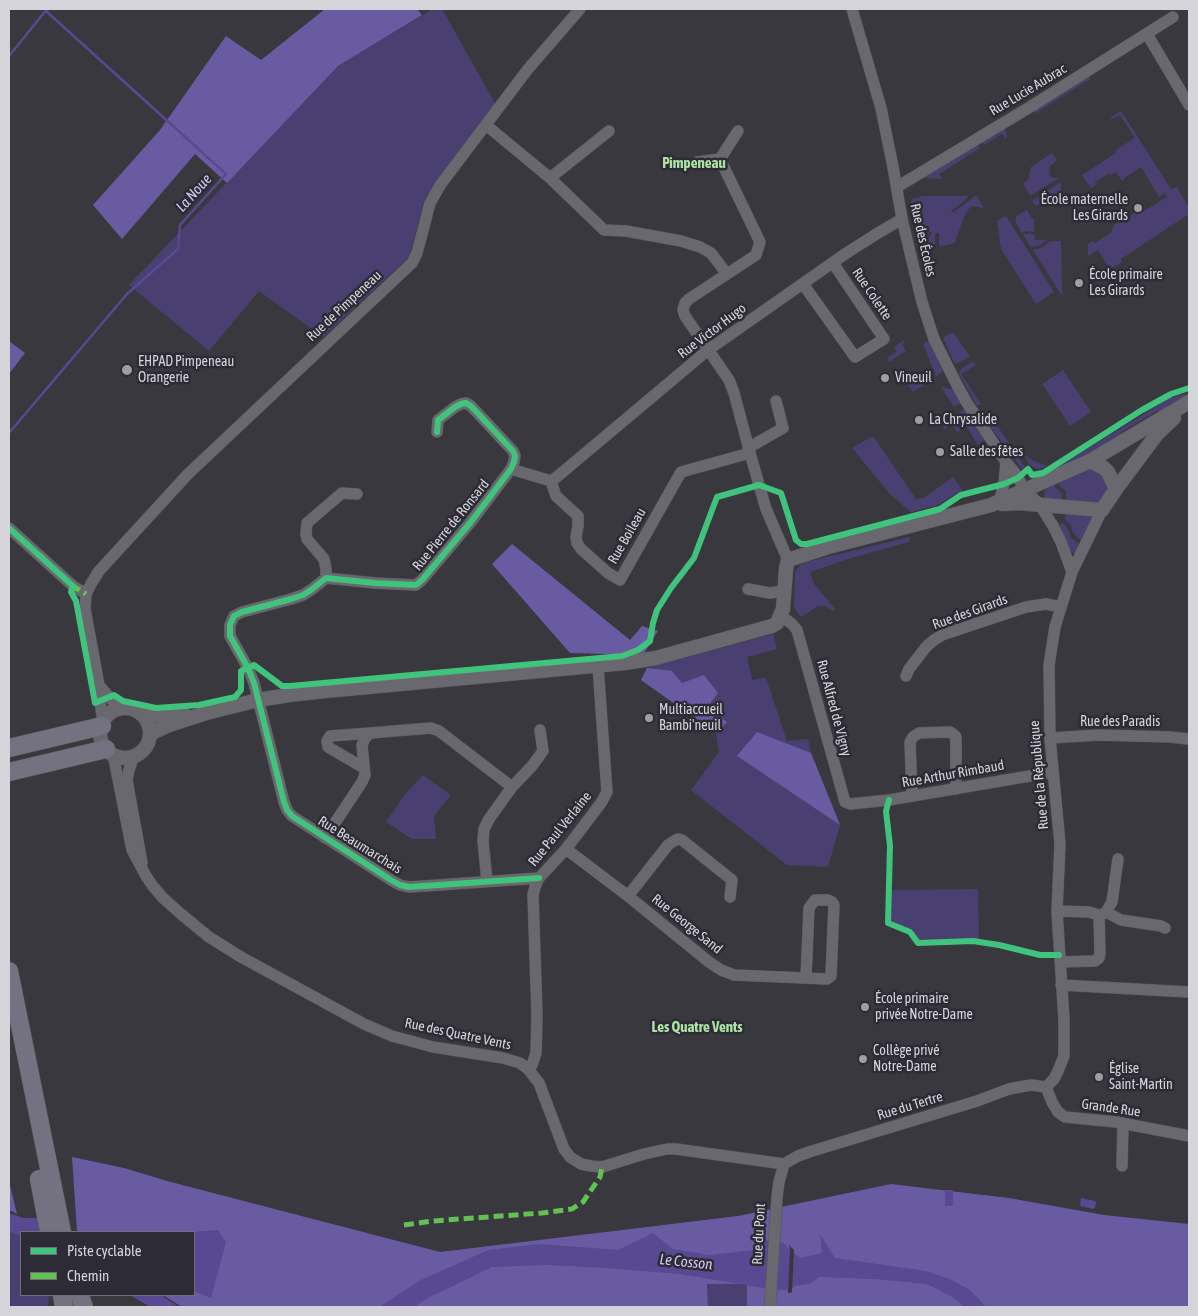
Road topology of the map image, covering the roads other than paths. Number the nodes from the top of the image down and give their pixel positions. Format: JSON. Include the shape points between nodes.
{"nodes":[{"id":1,"x":580,"y":9,"type":"edge"},
{"id":2,"x":852,"y":9,"type":"edge"},
{"id":3,"x":1174,"y":17,"type":"dead end"},
{"id":4,"x":1147,"y":34,"type":"junction"},
{"id":5,"x":1189,"y":105,"type":"edge"},
{"id":6,"x":486,"y":125,"type":"junction"},
{"id":7,"x":609,"y":131,"type":"dead end"},
{"id":8,"x":738,"y":131,"type":"dead end"},
{"id":9,"x":720,"y":159,"type":"junction"},
{"id":10,"x":697,"y":162,"type":"dead end"},
{"id":11,"x":550,"y":178,"type":"junction"},
{"id":12,"x":897,"y":187,"type":"junction"},
{"id":13,"x":902,"y":219,"type":"junction"},
{"id":14,"x":833,"y":263,"type":"junction"},
{"id":15,"x":727,"y":274,"type":"junction"},
{"id":16,"x":803,"y":284,"type":"junction"},
{"id":17,"x":708,"y":350,"type":"junction"},
{"id":18,"x":776,"y":401,"type":"dead end"},
{"id":19,"x":1189,"y":403,"type":"edge"},
{"id":20,"x":437,"y":432,"type":"dead end"},
{"id":21,"x":749,"y":451,"type":"junction"},
{"id":22,"x":1090,"y":461,"type":"junction"},
{"id":23,"x":1006,"y":462,"type":"junction"},
{"id":24,"x":511,"y":468,"type":"junction"},
{"id":25,"x":1015,"y":473,"type":"junction"},
{"id":26,"x":550,"y":481,"type":"junction"},
{"id":27,"x":1042,"y":483,"type":"junction"},
{"id":28,"x":1116,"y":489,"type":"junction"},
{"id":29,"x":1024,"y":490,"type":"junction"},
{"id":30,"x":357,"y":494,"type":"dead end"},
{"id":31,"x":995,"y":503,"type":"junction"},
{"id":32,"x":1040,"y":506,"type":"junction"},
{"id":33,"x":1102,"y":510,"type":"junction"},
{"id":34,"x":9,"y":528,"type":"edge"},
{"id":35,"x":788,"y":560,"type":"junction"},
{"id":36,"x":1072,"y":572,"type":"junction"},
{"id":37,"x":326,"y":578,"type":"junction"},
{"id":38,"x":748,"y":589,"type":"dead end"},
{"id":39,"x":784,"y":591,"type":"junction"},
{"id":40,"x":86,"y":594,"type":"junction"},
{"id":41,"x":1061,"y":607,"type":"junction"},
{"id":42,"x":780,"y":615,"type":"junction"},
{"id":43,"x":598,"y":666,"type":"junction"},
{"id":44,"x":906,"y":676,"type":"dead end"},
{"id":45,"x":99,"y":685,"type":"junction"},
{"id":46,"x":258,"y":700,"type":"junction"},
{"id":47,"x":121,"y":709,"type":"junction"},
{"id":48,"x":206,"y":713,"type":"junction"},
{"id":49,"x":141,"y":714,"type":"junction"},
{"id":50,"x":540,"y":730,"type":"dead end"},
{"id":51,"x":370,"y":733,"type":"junction"},
{"id":52,"x":150,"y":734,"type":"junction"},
{"id":53,"x":105,"y":738,"type":"junction"},
{"id":54,"x":1050,"y":738,"type":"junction"},
{"id":55,"x":1189,"y":739,"type":"edge"},
{"id":56,"x":9,"y":748,"type":"edge"},
{"id":57,"x":134,"y":756,"type":"junction"},
{"id":58,"x":9,"y":761,"type":"edge"},
{"id":59,"x":364,"y":768,"type":"junction"},
{"id":60,"x":9,"y":772,"type":"edge"},
{"id":61,"x":1053,"y":772,"type":"junction"},
{"id":62,"x":512,"y":788,"type":"junction"},
{"id":63,"x":956,"y":788,"type":"junction"},
{"id":64,"x":912,"y":796,"type":"junction"},
{"id":65,"x":858,"y":804,"type":"joint"},
{"id":66,"x":325,"y":838,"type":"junction"},
{"id":67,"x":566,"y":849,"type":"junction"},
{"id":68,"x":1118,"y":859,"type":"dead end"},
{"id":69,"x":143,"y":872,"type":"junction"},
{"id":70,"x":539,"y":878,"type":"junction"},
{"id":71,"x":487,"y":882,"type":"junction"},
{"id":72,"x":628,"y":896,"type":"junction"},
{"id":73,"x":730,"y":897,"type":"dead end"},
{"id":74,"x":1057,"y":911,"type":"junction"},
{"id":75,"x":1102,"y":914,"type":"junction"},
{"id":76,"x":1165,"y":928,"type":"dead end"},
{"id":77,"x":1060,"y":962,"type":"junction"},
{"id":78,"x":9,"y":971,"type":"edge"},
{"id":79,"x":806,"y":978,"type":"junction"},
{"id":80,"x":1061,"y":985,"type":"junction"},
{"id":81,"x":1189,"y":992,"type":"edge"},
{"id":82,"x":9,"y":1023,"type":"edge"},
{"id":83,"x":528,"y":1069,"type":"junction"},
{"id":84,"x":1046,"y":1087,"type":"junction"},
{"id":85,"x":1124,"y":1124,"type":"junction"},
{"id":86,"x":1189,"y":1136,"type":"edge"},
{"id":87,"x":784,"y":1164,"type":"junction"},
{"id":88,"x":1122,"y":1166,"type":"dead end"},
{"id":89,"x":51,"y":1209,"type":"junction"},
{"id":90,"x":49,"y":1231,"type":"edge"},
{"id":91,"x":62,"y":1231,"type":"edge"},
{"id":92,"x":770,"y":1307,"type":"edge"}],
"edges":[{"from":1,"to":6,"type":"street","name":"Rue de Pimpeneau","via":[[528,69]]},
{"from":2,"to":12,"type":"street","name":"Rue des Écoles","via":[[882,108]]},
{"from":3,"to":4,"type":"street","name":"Rue Lucie Aubrac"},
{"from":4,"to":5,"type":"street"},
{"from":4,"to":12,"type":"street","name":"Rue Lucie Aubrac"},
{"from":6,"to":11,"type":"street"},
{"from":6,"to":40,"type":"street","name":"Rue de Pimpeneau","via":[[430,203],[412,263],[188,474],[99,571]]},
{"from":7,"to":11,"type":"street"},
{"from":8,"to":9,"type":"street"},
{"from":9,"to":10,"type":"street"},
{"from":9,"to":15,"type":"street","via":[[760,242],[756,255]]},
{"from":11,"to":15,"type":"street","via":[[604,230],[626,231],[700,247],[711,253]]},
{"from":12,"to":13,"type":"street","name":"Rue des Écoles"},
{"from":13,"to":14,"type":"street","name":"Rue Victor Hugo"},
{"from":13,"to":23,"type":"street","name":"Rue des Écoles","via":[[934,339],[958,387]]},
{"from":14,"to":16,"type":"street","name":"Rue Victor Hugo"},
{"from":14,"to":16,"type":"street","name":"Rue Colette","via":[[884,338],[855,357]]},
{"from":15,"to":17,"type":"street","via":[[685,303],[683,310]]},
{"from":16,"to":17,"type":"street","name":"Rue Victor Hugo"},
{"from":17,"to":21,"type":"street","via":[[734,392]]},
{"from":17,"to":26,"type":"street","name":"Rue Victor Hugo"},
{"from":18,"to":21,"type":"street","via":[[783,428]]},
{"from":19,"to":22,"type":"street"},
{"from":19,"to":28,"type":"street","via":[[1157,434]]},
{"from":20,"to":24,"type":"street","via":[[438,420],[466,403],[513,451],[515,456]]},
{"from":21,"to":26,"type":"street","name":"Rue Boileau","via":[[681,472],[620,580],[577,544],[578,516],[556,496]]},
{"from":21,"to":35,"type":"street","via":[[766,509]]},
{"from":22,"to":27,"type":"street"},
{"from":22,"to":28,"type":"street","via":[[1108,472]]},
{"from":23,"to":25,"type":"street","name":"Rue des Écoles"},
{"from":23,"to":31,"type":"street","via":[[1004,484]]},
{"from":24,"to":26,"type":"street"},
{"from":24,"to":37,"type":"street","name":"Rue Pierre de Ronsard","via":[[470,523],[416,585]]},
{"from":25,"to":27,"type":"street","name":"Rue des Écoles"},
{"from":25,"to":29,"type":"street","name":"Rue des Écoles"},
{"from":27,"to":29,"type":"street"},
{"from":27,"to":32,"type":"street"},
{"from":28,"to":33,"type":"street"},
{"from":29,"to":31,"type":"street"},
{"from":29,"to":32,"type":"street","name":"Rue des Écoles"},
{"from":30,"to":37,"type":"street","via":[[342,493],[307,523],[306,534],[324,559]]},
{"from":31,"to":32,"type":"street"},
{"from":31,"to":35,"type":"street"},
{"from":32,"to":33,"type":"street"},
{"from":32,"to":36,"type":"street","name":"Rue des Écoles","via":[[1061,542]]},
{"from":33,"to":36,"type":"street","name":"Rue de la République"},
{"from":34,"to":40,"type":"street"},
{"from":35,"to":39,"type":"street"},
{"from":36,"to":41,"type":"street","name":"Rue de la République"},
{"from":37,"to":46,"type":"street","via":[[303,595],[234,616],[230,636],[248,668]]},
{"from":38,"to":39,"type":"street","via":[[770,593]]},
{"from":39,"to":42,"type":"street"},
{"from":40,"to":45,"type":"street","name":"Rue des Quatre Vents","via":[[85,610]]},
{"from":41,"to":44,"type":"street","name":"Rue des Girards","via":[[1046,604],[1026,607],[942,635],[926,647]]},
{"from":41,"to":54,"type":"street","name":"Rue de la République","via":[[1049,666]]},
{"from":42,"to":43,"type":"street","via":[[772,626],[656,658]]},
{"from":42,"to":65,"type":"street","name":"Rue Alfred de Vigny","via":[[797,630],[845,802]]},
{"from":43,"to":46,"type":"street","via":[[289,694]]},
{"from":43,"to":67,"type":"street","name":"Rue Paul Verlaine","via":[[607,792]]},
{"from":45,"to":47,"type":"street"},
{"from":45,"to":53,"type":"street","name":"Rue des Quatre Vents"},
{"from":46,"to":48,"type":"street"},
{"from":46,"to":66,"type":"street","name":"Rue Beaumarchais","via":[[287,810]]},
{"from":47,"to":49,"type":"street"},
{"from":47,"to":53,"type":"street","via":[[108,715]]},
{"from":48,"to":49,"type":"street"},
{"from":48,"to":52,"type":"street"},
{"from":49,"to":52,"type":"street"},
{"from":50,"to":62,"type":"street","via":[[543,751]]},
{"from":51,"to":59,"type":"street","via":[[362,745]]},
{"from":51,"to":59,"type":"street","via":[[330,736],[327,741],[328,747]]},
{"from":51,"to":62,"type":"street","via":[[431,728],[439,731]]},
{"from":52,"to":57,"type":"street","via":[[145,748]]},
{"from":53,"to":56,"type":"highway"},
{"from":53,"to":57,"type":"street","via":[[119,757]]},
{"from":53,"to":58,"type":"highway"},
{"from":53,"to":60,"type":"highway"},
{"from":53,"to":69,"type":"street","name":"Rue des Quatre Vents","via":[[132,850]]},
{"from":54,"to":55,"type":"street","name":"Rue des Paradis"},
{"from":54,"to":61,"type":"street","name":"Rue de la République"},
{"from":57,"to":69,"type":"street","via":[[127,780]]},
{"from":59,"to":66,"type":"street","via":[[362,782]]},
{"from":61,"to":63,"type":"street","name":"Rue Arthur Rimbaud"},
{"from":61,"to":74,"type":"street","name":"Rue de la République","via":[[1060,844]]},
{"from":62,"to":71,"type":"street","via":[[484,829]]},
{"from":63,"to":64,"type":"street","name":"Rue Arthur Rimbaud"},
{"from":63,"to":64,"type":"street","via":[[956,737],[950,732],[919,733],[910,742]]},
{"from":64,"to":65,"type":"street","name":"Rue Arthur Rimbaud"},
{"from":66,"to":71,"type":"street","name":"Rue Beaumarchais","via":[[390,880],[409,887]]},
{"from":67,"to":70,"type":"street","name":"Rue Paul Verlaine"},
{"from":67,"to":72,"type":"street","name":"Rue George Sand"},
{"from":68,"to":75,"type":"street","via":[[1112,902]]},
{"from":69,"to":83,"type":"street","name":"Rue des Quatre Vents","via":[[163,898],[209,937],[364,1024],[392,1036],[433,1047],[503,1058]]},
{"from":70,"to":71,"type":"street","name":"Rue Beaumarchais"},
{"from":70,"to":83,"type":"street","name":"Rue Paul Verlaine","via":[[533,894],[536,1053]]},
{"from":72,"to":73,"type":"street","via":[[668,846],[678,839],[732,880]]},
{"from":72,"to":79,"type":"street","name":"Rue George Sand","via":[[721,970],[734,975]]},
{"from":74,"to":75,"type":"street"},
{"from":74,"to":77,"type":"street","name":"Rue de la République"},
{"from":75,"to":76,"type":"street"},
{"from":75,"to":77,"type":"street","via":[[1099,958]]},
{"from":77,"to":80,"type":"street","name":"Rue de la République"},
{"from":78,"to":89,"type":"highway"},
{"from":79,"to":79,"type":"street","name":"Rue George Sand","via":[[827,979],[831,976],[834,905],[828,900],[815,900],[809,908]]},
{"from":80,"to":81,"type":"street"},
{"from":80,"to":84,"type":"street","name":"Rue de la République","via":[[1064,1056],[1054,1079]]},
{"from":82,"to":89,"type":"highway"},
{"from":83,"to":87,"type":"street","via":[[539,1084],[564,1149],[581,1164],[602,1167],[667,1149]]},
{"from":84,"to":85,"type":"street","name":"Grande Rue","via":[[1058,1112],[1065,1117]]},
{"from":84,"to":87,"type":"street","name":"Rue du Tertre","via":[[1031,1085],[1008,1089],[817,1149]]},
{"from":85,"to":86,"type":"street","name":"Grande Rue"},
{"from":85,"to":88,"type":"street"},
{"from":87,"to":92,"type":"street","name":"Rue du Pont","via":[[776,1197]]},
{"from":89,"to":90,"type":"highway"},
{"from":89,"to":91,"type":"highway"}]}
